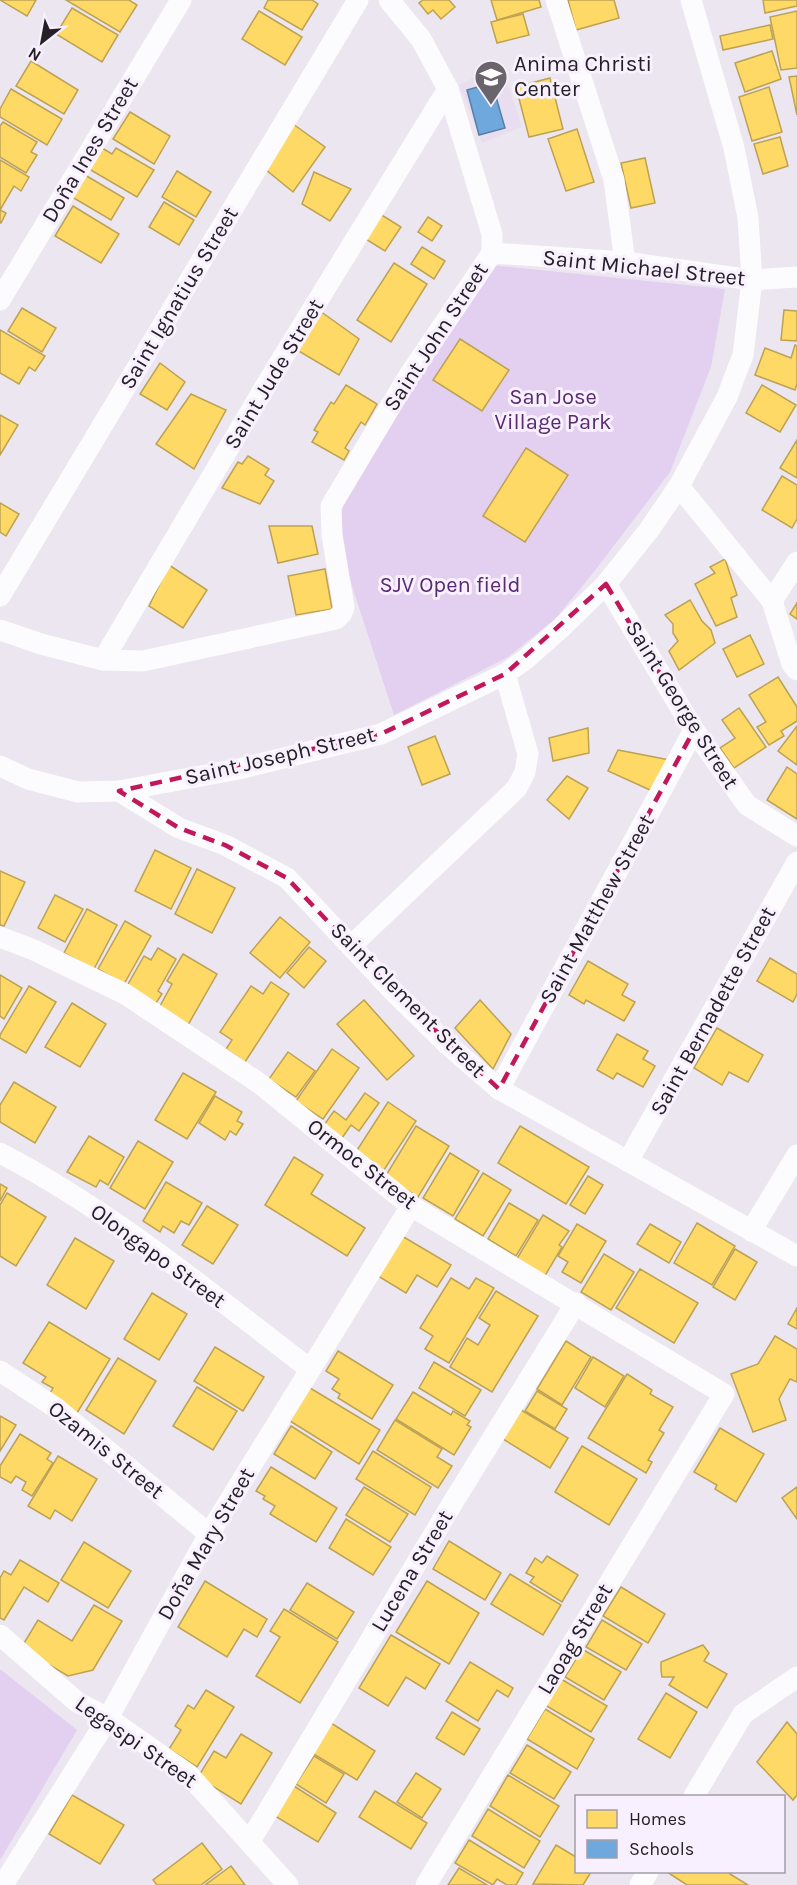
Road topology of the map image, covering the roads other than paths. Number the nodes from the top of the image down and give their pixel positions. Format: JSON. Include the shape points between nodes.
{"nodes":[{"id":1,"x":181,"y":0,"type":"edge"},
{"id":2,"x":358,"y":0,"type":"edge"},
{"id":3,"x":389,"y":0,"type":"edge"},
{"id":4,"x":556,"y":0,"type":"edge"},
{"id":5,"x":691,"y":0,"type":"edge"},
{"id":6,"x":448,"y":89,"type":"junction"},
{"id":7,"x":492,"y":253,"type":"junction"},
{"id":8,"x":625,"y":262,"type":"junction"},
{"id":9,"x":797,"y":277,"type":"edge"},
{"id":10,"x":752,"y":280,"type":"junction"},
{"id":11,"x":0,"y":300,"type":"edge"},
{"id":12,"x":679,"y":486,"type":"junction"},
{"id":13,"x":797,"y":562,"type":"edge"},
{"id":14,"x":606,"y":584,"type":"junction"},
{"id":15,"x":0,"y":596,"type":"edge"},
{"id":16,"x":772,"y":601,"type":"junction"},
{"id":17,"x":0,"y":630,"type":"edge"},
{"id":18,"x":103,"y":660,"type":"junction"},
{"id":19,"x":797,"y":670,"type":"edge"},
{"id":20,"x":505,"y":674,"type":"junction"},
{"id":21,"x":694,"y":730,"type":"junction"},
{"id":22,"x":0,"y":766,"type":"edge"},
{"id":23,"x":119,"y":791,"type":"junction"},
{"id":24,"x":797,"y":836,"type":"edge"},
{"id":25,"x":797,"y":862,"type":"edge"},
{"id":26,"x":0,"y":937,"type":"edge"},
{"id":27,"x":352,"y":945,"type":"junction"},
{"id":28,"x":499,"y":1089,"type":"junction"},
{"id":29,"x":0,"y":1153,"type":"edge"},
{"id":30,"x":797,"y":1155,"type":"edge"},
{"id":31,"x":628,"y":1161,"type":"junction"},
{"id":32,"x":411,"y":1206,"type":"junction"},
{"id":33,"x":751,"y":1231,"type":"junction"},
{"id":34,"x":797,"y":1256,"type":"edge"},
{"id":35,"x":576,"y":1303,"type":"junction"},
{"id":36,"x":310,"y":1369,"type":"junction"},
{"id":37,"x":0,"y":1371,"type":"edge"},
{"id":38,"x":724,"y":1394,"type":"joint"},
{"id":39,"x":209,"y":1534,"type":"junction"},
{"id":40,"x":0,"y":1635,"type":"edge"},
{"id":41,"x":797,"y":1677,"type":"edge"},
{"id":42,"x":108,"y":1718,"type":"junction"},
{"id":43,"x":695,"y":1795,"type":"edge"},
{"id":44,"x":250,"y":1841,"type":"junction"},
{"id":45,"x":3,"y":1885,"type":"edge"},
{"id":46,"x":288,"y":1885,"type":"edge"},
{"id":47,"x":426,"y":1885,"type":"edge"}],
"edges":[{"from":1,"to":11,"type":"street","name":"Doña Ines Street"},
{"from":2,"to":15,"type":"street","name":"Saint Ignatius Street"},
{"from":3,"to":6,"type":"street","name":"Saint John Street","via":[[421,39]]},
{"from":4,"to":8,"type":"street","via":[[614,180]]},
{"from":5,"to":10,"type":"street","name":"Saint Joseph Street","via":[[734,148],[748,218]]},
{"from":6,"to":7,"type":"street","name":"Saint John Street","via":[[492,234]]},
{"from":6,"to":18,"type":"street","name":"Saint Jude Street"},
{"from":7,"to":8,"type":"street","name":"Saint Michael Street"},
{"from":7,"to":18,"type":"street","name":"Saint John Street","via":[[408,377],[331,506],[342,613],[336,619],[143,661]]},
{"from":8,"to":10,"type":"street","name":"Saint Michael Street"},
{"from":9,"to":10,"type":"street","name":"Saint Michael Street"},
{"from":10,"to":12,"type":"street","name":"Saint Joseph Street","via":[[743,355],[727,397]]},
{"from":12,"to":14,"type":"street","name":"Saint Joseph Street"},
{"from":12,"to":16,"type":"street"},
{"from":13,"to":16,"type":"street"},
{"from":14,"to":20,"type":"street","name":"Saint Joseph Street"},
{"from":14,"to":21,"type":"street","name":"Saint George Street"},
{"from":16,"to":19,"type":"street"},
{"from":17,"to":18,"type":"street"},
{"from":20,"to":23,"type":"street","name":"Saint Joseph Street","via":[[381,734],[239,769]]},
{"from":20,"to":27,"type":"street","via":[[528,754],[517,788]]},
{"from":21,"to":24,"type":"street","name":"Saint George Street","via":[[747,805]]},
{"from":21,"to":28,"type":"street","name":"Saint Matthew Street"},
{"from":22,"to":23,"type":"street","name":"Saint Joseph Street","via":[[28,779],[78,792]]},
{"from":23,"to":27,"type":"street","name":"Saint Clement Street","via":[[179,828],[225,845],[286,878]]},
{"from":25,"to":31,"type":"street","name":"Saint Bernadette Street"},
{"from":26,"to":32,"type":"street","name":"Ormoc Street","via":[[125,994],[188,1035],[259,1083]]},
{"from":27,"to":28,"type":"street","name":"Saint Clement Street","via":[[447,1044]]},
{"from":28,"to":31,"type":"street","name":"Saint Clement Street"},
{"from":29,"to":36,"type":"street","name":"Olongapo Street","via":[[41,1174],[139,1238]]},
{"from":30,"to":33,"type":"street"},
{"from":31,"to":33,"type":"street","name":"Saint Clement Street"},
{"from":32,"to":35,"type":"street","name":"Ormoc Street"},
{"from":32,"to":36,"type":"street","name":"Doña Mary Street"},
{"from":33,"to":34,"type":"street","name":"Saint Clement Street"},
{"from":35,"to":38,"type":"street","name":"Ormoc Street"},
{"from":35,"to":44,"type":"street","name":"Lucena Street"},
{"from":36,"to":39,"type":"street","name":"Doña Mary Street"},
{"from":37,"to":39,"type":"street","name":"Ozamis Street","via":[[56,1408]]},
{"from":38,"to":47,"type":"street","name":"Laoag Street"},
{"from":39,"to":42,"type":"street","name":"Doña Mary Street"},
{"from":40,"to":42,"type":"street","name":"Legaspi Street","via":[[77,1702]]},
{"from":41,"to":43,"type":"street","via":[[743,1714]]},
{"from":42,"to":44,"type":"street","name":"Legaspi Street","via":[[188,1774]]},
{"from":42,"to":45,"type":"street","name":"Doña Mary Street"},
{"from":44,"to":46,"type":"street","name":"Legaspi Street"}]}
